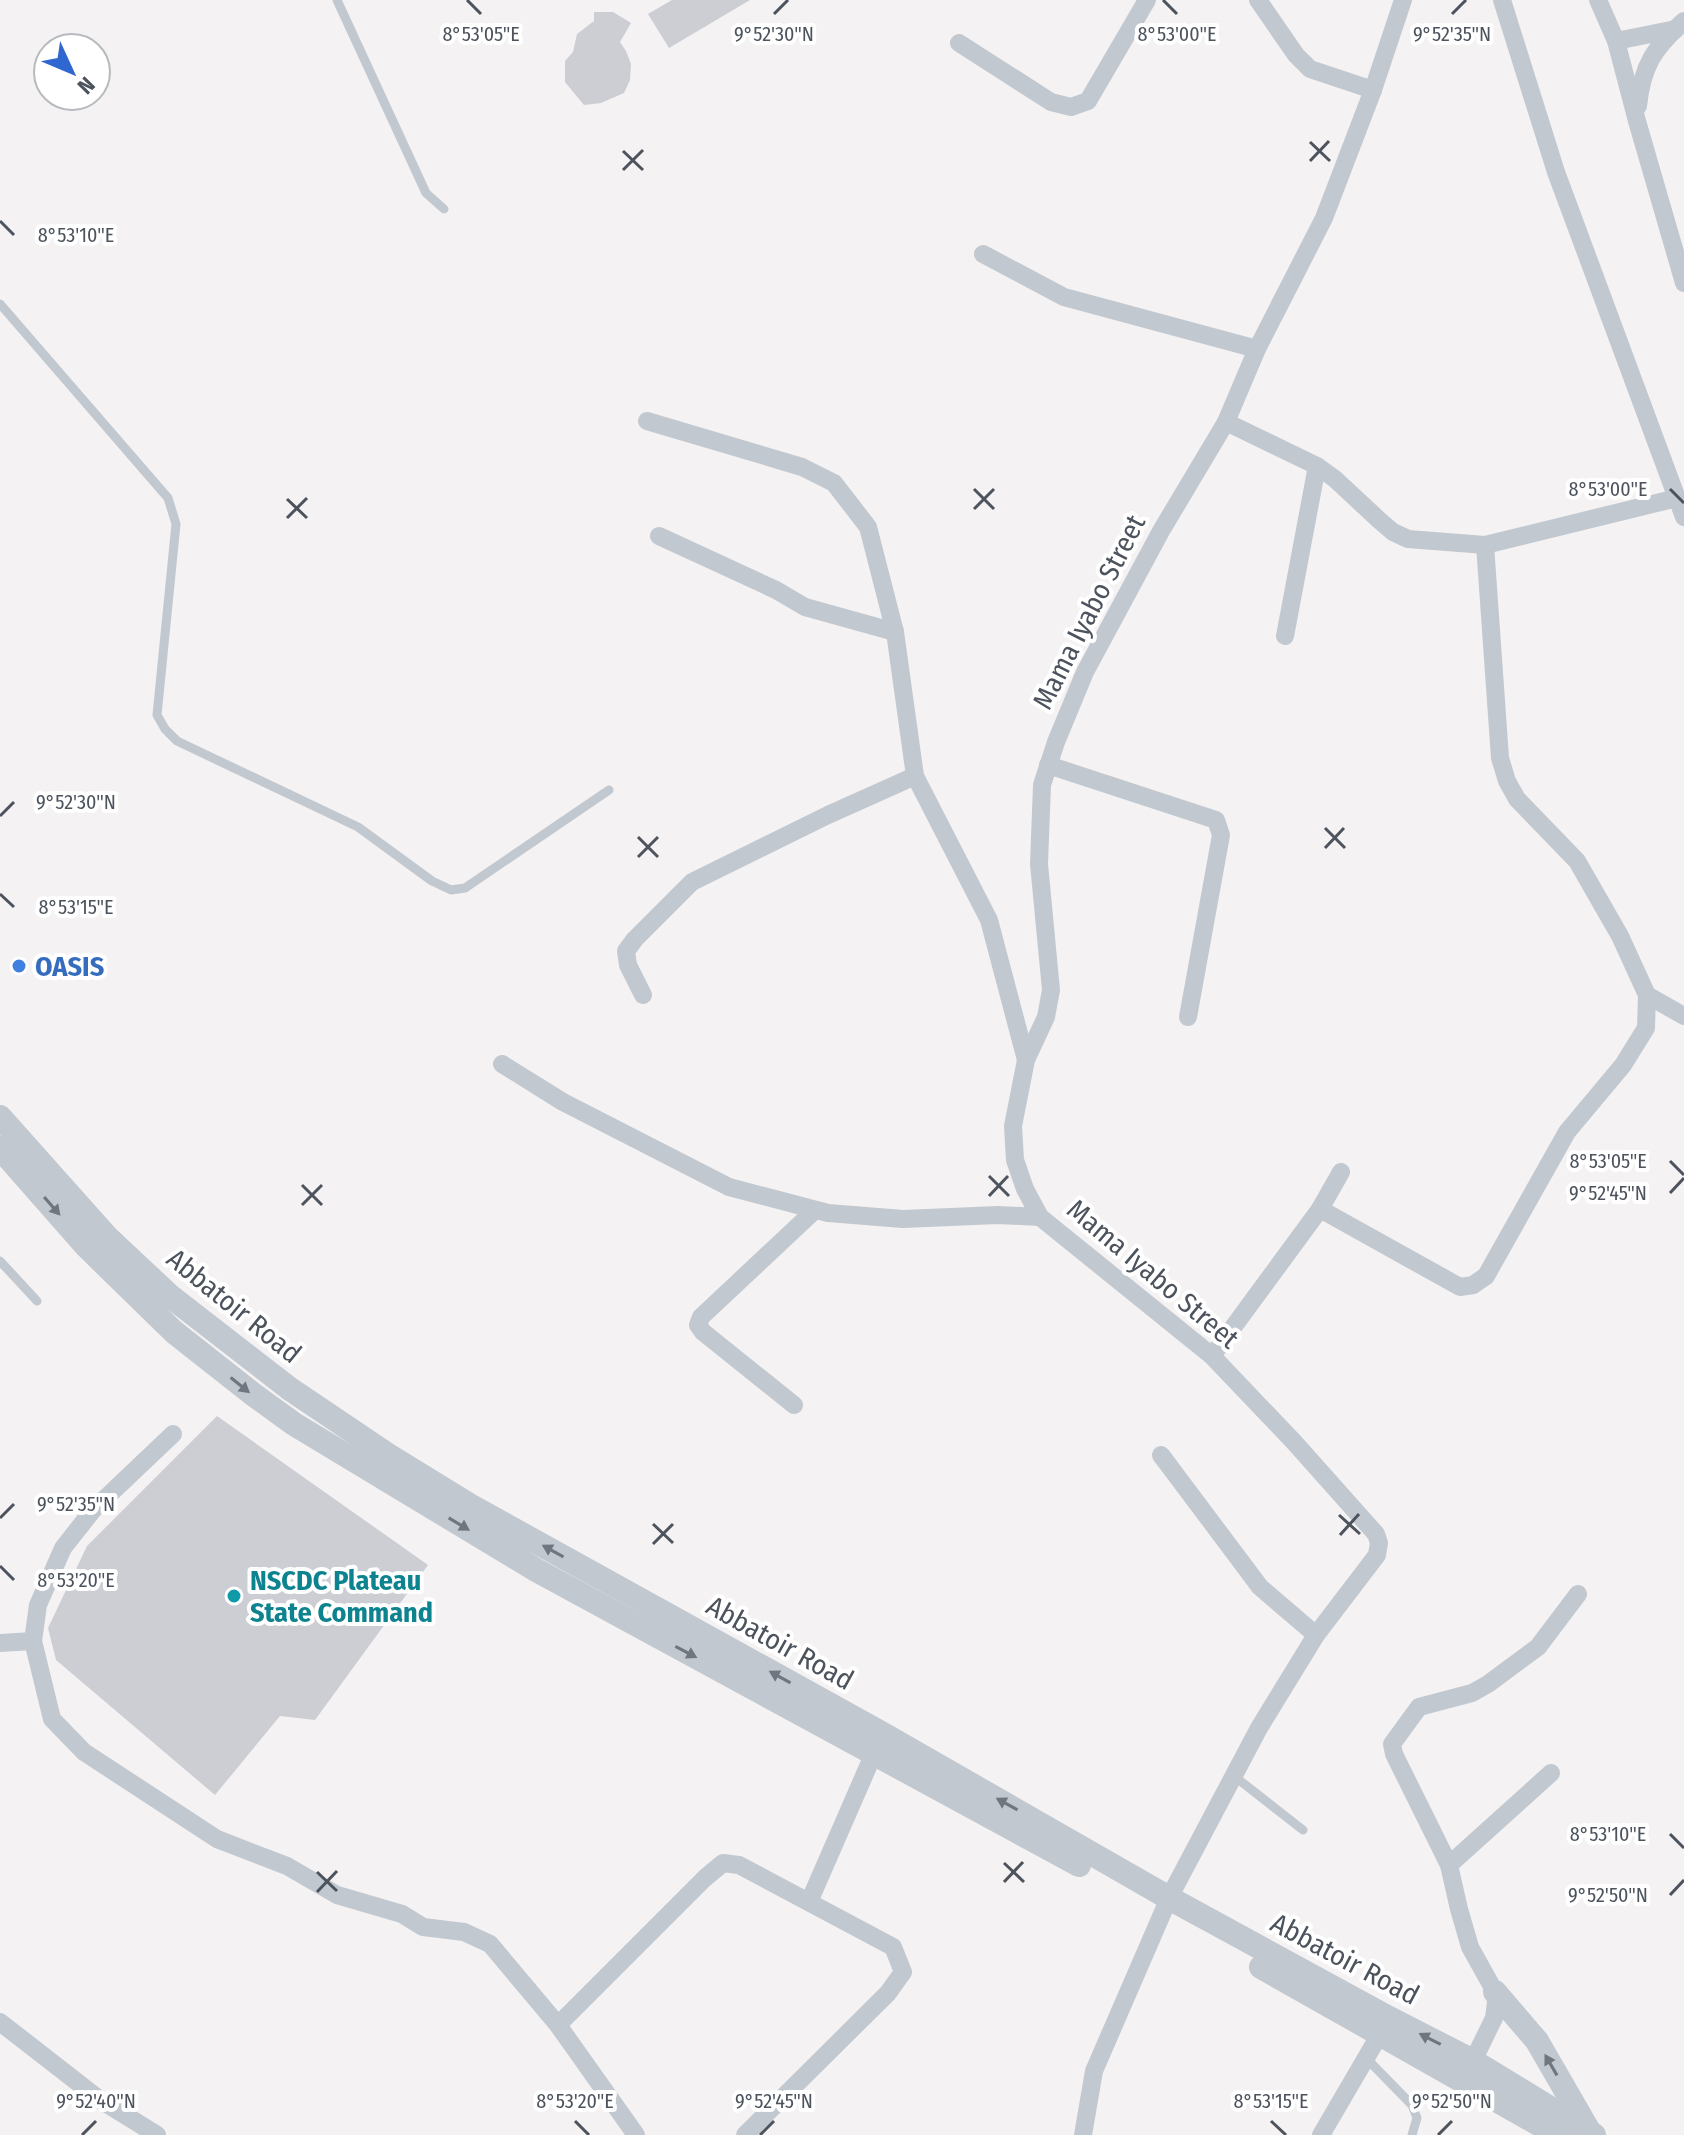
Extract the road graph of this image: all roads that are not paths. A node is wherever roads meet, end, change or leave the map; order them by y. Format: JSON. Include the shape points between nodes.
{"nodes":[{"id":1,"x":337,"y":0,"type":"edge"},
{"id":2,"x":1147,"y":0,"type":"edge"},
{"id":3,"x":1258,"y":0,"type":"edge"},
{"id":4,"x":1403,"y":0,"type":"edge"},
{"id":5,"x":1502,"y":0,"type":"edge"},
{"id":6,"x":1598,"y":0,"type":"edge"},
{"id":7,"x":1680,"y":25,"type":"edge"},
{"id":8,"x":1616,"y":41,"type":"junction"},
{"id":9,"x":959,"y":43,"type":"dead end"},
{"id":10,"x":1373,"y":90,"type":"junction"},
{"id":11,"x":1637,"y":121,"type":"junction"},
{"id":12,"x":444,"y":209,"type":"dead end"},
{"id":13,"x":983,"y":254,"type":"dead end"},
{"id":14,"x":1684,"y":283,"type":"edge"},
{"id":15,"x":0,"y":304,"type":"edge"},
{"id":16,"x":1257,"y":349,"type":"junction"},
{"id":17,"x":647,"y":421,"type":"dead end"},
{"id":18,"x":1226,"y":422,"type":"junction"},
{"id":19,"x":1317,"y":466,"type":"junction"},
{"id":20,"x":1677,"y":498,"type":"junction"},
{"id":21,"x":1684,"y":517,"type":"edge"},
{"id":22,"x":659,"y":536,"type":"dead end"},
{"id":23,"x":1485,"y":545,"type":"junction"},
{"id":24,"x":895,"y":632,"type":"junction"},
{"id":25,"x":1285,"y":636,"type":"dead end"},
{"id":26,"x":1048,"y":765,"type":"junction"},
{"id":27,"x":915,"y":776,"type":"junction"},
{"id":28,"x":609,"y":790,"type":"dead end"},
{"id":29,"x":643,"y":995,"type":"dead end"},
{"id":30,"x":1647,"y":995,"type":"junction"},
{"id":31,"x":1684,"y":1016,"type":"edge"},
{"id":32,"x":1188,"y":1017,"type":"dead end"},
{"id":33,"x":1026,"y":1060,"type":"junction"},
{"id":34,"x":502,"y":1064,"type":"dead end"},
{"id":35,"x":0,"y":1117,"type":"edge"},
{"id":36,"x":0,"y":1148,"type":"edge"},
{"id":37,"x":1341,"y":1172,"type":"dead end"},
{"id":38,"x":1320,"y":1209,"type":"junction"},
{"id":39,"x":814,"y":1211,"type":"junction"},
{"id":40,"x":1040,"y":1217,"type":"junction"},
{"id":41,"x":0,"y":1261,"type":"edge"},
{"id":42,"x":37,"y":1301,"type":"dead end"},
{"id":43,"x":1212,"y":1356,"type":"junction"},
{"id":44,"x":794,"y":1405,"type":"dead end"},
{"id":45,"x":173,"y":1434,"type":"dead end"},
{"id":46,"x":1161,"y":1455,"type":"dead end"},
{"id":47,"x":1578,"y":1594,"type":"dead end"},
{"id":48,"x":1316,"y":1635,"type":"junction"},
{"id":49,"x":33,"y":1641,"type":"junction"},
{"id":50,"x":0,"y":1643,"type":"edge"},
{"id":51,"x":874,"y":1753,"type":"junction"},
{"id":52,"x":1551,"y":1773,"type":"dead end"},
{"id":53,"x":1234,"y":1776,"type":"junction"},
{"id":54,"x":1303,"y":1830,"type":"dead end"},
{"id":55,"x":1449,"y":1865,"type":"junction"},
{"id":56,"x":809,"y":1902,"type":"junction"},
{"id":57,"x":1166,"y":1904,"type":"junction"},
{"id":58,"x":1495,"y":1992,"type":"junction"},
{"id":59,"x":0,"y":2022,"type":"edge"},
{"id":60,"x":558,"y":2025,"type":"junction"},
{"id":61,"x":1380,"y":2034,"type":"junction"},
{"id":62,"x":1366,"y":2058,"type":"junction"},
{"id":63,"x":1473,"y":2061,"type":"junction"},
{"id":64,"x":1592,"y":2134,"type":"edge"},
{"id":65,"x":157,"y":2135,"type":"edge"},
{"id":66,"x":636,"y":2135,"type":"edge"},
{"id":67,"x":745,"y":2135,"type":"edge"},
{"id":68,"x":1083,"y":2135,"type":"edge"},
{"id":69,"x":1321,"y":2135,"type":"edge"},
{"id":70,"x":1412,"y":2135,"type":"edge"},
{"id":71,"x":1558,"y":2135,"type":"edge"}],
"edges":[{"from":1,"to":12,"type":"lane","via":[[426,193]]},
{"from":2,"to":9,"type":"street","via":[[1088,101],[1071,107],[1051,102]]},
{"from":3,"to":10,"type":"street","via":[[1310,69]]},
{"from":4,"to":10,"type":"street","name":"Mama Iyabo Street"},
{"from":5,"to":20,"type":"street","via":[[1556,172]]},
{"from":6,"to":8,"type":"street"},
{"from":7,"to":8,"type":"street"},
{"from":7,"to":11,"type":"street","via":[[1652,56],[1641,83]]},
{"from":8,"to":11,"type":"street"},
{"from":10,"to":16,"type":"street","name":"Mama Iyabo Street","via":[[1324,218]]},
{"from":11,"to":14,"type":"street"},
{"from":13,"to":16,"type":"street","via":[[1064,297]]},
{"from":15,"to":28,"type":"lane","via":[[168,498],[176,524],[157,715],[177,741],[358,827],[451,890],[465,888]]},
{"from":16,"to":18,"type":"street","name":"Mama Iyabo Street"},
{"from":17,"to":24,"type":"street","via":[[802,467],[834,483],[868,527]]},
{"from":18,"to":19,"type":"street"},
{"from":18,"to":26,"type":"street","name":"Mama Iyabo Street","via":[[1085,672]]},
{"from":19,"to":23,"type":"street","via":[[1393,532],[1408,539]]},
{"from":19,"to":25,"type":"street"},
{"from":20,"to":21,"type":"street"},
{"from":20,"to":23,"type":"street"},
{"from":22,"to":24,"type":"street","via":[[805,607]]},
{"from":23,"to":30,"type":"street","via":[[1500,758],[1507,781],[1517,799],[1577,861]]},
{"from":24,"to":27,"type":"street"},
{"from":26,"to":32,"type":"street","via":[[1216,820],[1221,835]]},
{"from":26,"to":33,"type":"street","name":"Mama Iyabo Street","via":[[1042,785],[1039,864],[1051,990],[1046,1017]]},
{"from":27,"to":29,"type":"street","via":[[692,882],[626,951]]},
{"from":27,"to":33,"type":"street","via":[[989,920]]},
{"from":30,"to":31,"type":"street"},
{"from":30,"to":38,"type":"street","via":[[1646,1028],[1623,1065],[1567,1132],[1486,1276],[1473,1285],[1460,1287]]},
{"from":33,"to":40,"type":"street","name":"Mama Iyabo Street","via":[[1013,1126],[1015,1160]]},
{"from":34,"to":39,"type":"street","via":[[563,1102],[729,1187]]},
{"from":57,"to":35,"type":"street","name":"Abbatoir Road","one_way":true,"via":[[896,1742],[471,1506],[290,1389],[170,1296],[107,1237]]},
{"from":36,"to":51,"type":"street","name":"Abbatoir Road","one_way":true,"via":[[87,1247],[174,1332],[284,1417],[536,1570]]},
{"from":37,"to":38,"type":"street"},
{"from":38,"to":43,"type":"street"},
{"from":39,"to":40,"type":"street","via":[[903,1219]]},
{"from":39,"to":44,"type":"street","via":[[698,1325]]},
{"from":40,"to":43,"type":"street","name":"Mama Iyabo Street"},
{"from":41,"to":42,"type":"lane"},
{"from":43,"to":48,"type":"street","name":"Mama Iyabo Street","via":[[1376,1534],[1377,1555]]},
{"from":45,"to":49,"type":"street","via":[[93,1510],[63,1548],[38,1605]]},
{"from":46,"to":48,"type":"street","via":[[1260,1587]]},
{"from":47,"to":55,"type":"street","via":[[1538,1647],[1480,1689],[1419,1707],[1392,1744]]},
{"from":48,"to":53,"type":"street","name":"Mama Iyabo Street"},
{"from":49,"to":50,"type":"street"},
{"from":49,"to":60,"type":"street","via":[[52,1719],[84,1752],[217,1839],[287,1866],[337,1895],[402,1914],[423,1927],[464,1932],[490,1944]]},
{"from":51,"to":56,"type":"street"},
{"from":51,"to":57,"type":"street","name":"Abbatoir Road"},
{"from":52,"to":55,"type":"street"},
{"from":53,"to":54,"type":"lane"},
{"from":53,"to":57,"type":"street","name":"Mama Iyabo Street"},
{"from":55,"to":58,"type":"street","via":[[1470,1947]]},
{"from":56,"to":60,"type":"street","via":[[739,1865],[723,1863]]},
{"from":56,"to":67,"type":"street","via":[[893,1947],[903,1972]]},
{"from":57,"to":61,"type":"street","name":"Abbatoir Road"},
{"from":63,"to":57,"type":"street","name":"Abbatoir Road","one_way":true},
{"from":57,"to":68,"type":"street","name":"Mama Iyabo Street","via":[[1094,2071]]},
{"from":58,"to":63,"type":"street","via":[[1494,2018]]},
{"from":64,"to":58,"type":"street","one_way":true,"via":[[1537,2041]]},
{"from":59,"to":65,"type":"street","via":[[99,2099]]},
{"from":60,"to":66,"type":"street"},
{"from":61,"to":62,"type":"street"},
{"from":61,"to":71,"type":"street","name":"Abbatoir Road"},
{"from":62,"to":69,"type":"street"},
{"from":62,"to":70,"type":"lane","via":[[1412,2105],[1417,2118]]},
{"from":63,"to":64,"type":"street","name":"Abbatoir Road"}]}
